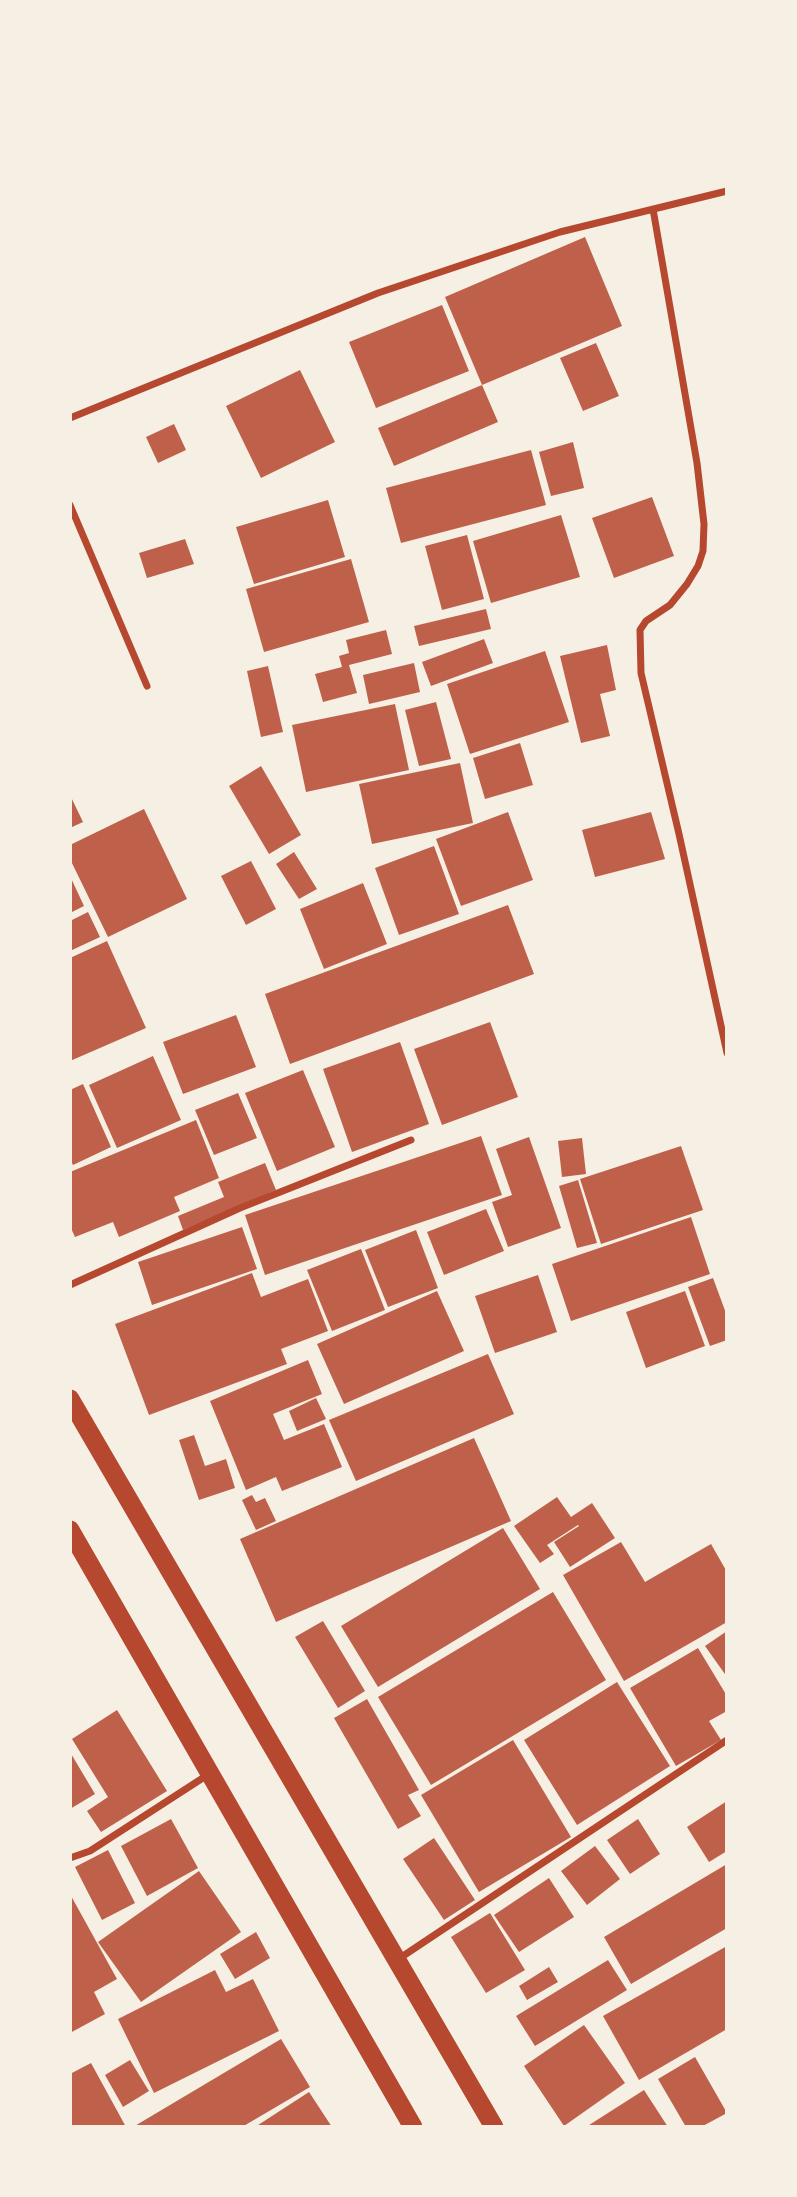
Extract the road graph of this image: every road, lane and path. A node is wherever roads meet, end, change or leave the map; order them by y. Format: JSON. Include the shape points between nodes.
{"nodes":[{"id":1,"x":727,"y":191,"type":"edge"},
{"id":2,"x":653,"y":209,"type":"junction"},
{"id":3,"x":70,"y":418,"type":"edge"},
{"id":4,"x":70,"y":505,"type":"edge"},
{"id":5,"x":147,"y":685,"type":"dead end"},
{"id":6,"x":727,"y":1053,"type":"edge"},
{"id":7,"x":411,"y":1140,"type":"dead end"},
{"id":8,"x":70,"y":1285,"type":"edge"},
{"id":9,"x":70,"y":1399,"type":"edge"},
{"id":10,"x":70,"y":1530,"type":"edge"},
{"id":11,"x":727,"y":1740,"type":"edge"},
{"id":12,"x":210,"y":1774,"type":"junction"},
{"id":13,"x":70,"y":1858,"type":"edge"},
{"id":14,"x":396,"y":1960,"type":"junction"},
{"id":15,"x":413,"y":2127,"type":"edge"},
{"id":16,"x":494,"y":2127,"type":"edge"}],
"edges":[{"from":1,"to":2,"type":"street"},
{"from":2,"to":3,"type":"street","via":[[560,232],[377,293]]},
{"from":2,"to":6,"type":"street","via":[[704,524],[698,566],[675,599],[640,630],[641,673]]},
{"from":4,"to":5,"type":"street"},
{"from":7,"to":8,"type":"street","via":[[240,1208]]},
{"from":9,"to":14,"type":"highway"},
{"from":10,"to":12,"type":"highway"},
{"from":11,"to":14,"type":"street"},
{"from":12,"to":13,"type":"street","via":[[90,1851]]},
{"from":12,"to":15,"type":"highway"},
{"from":14,"to":16,"type":"highway"}]}
